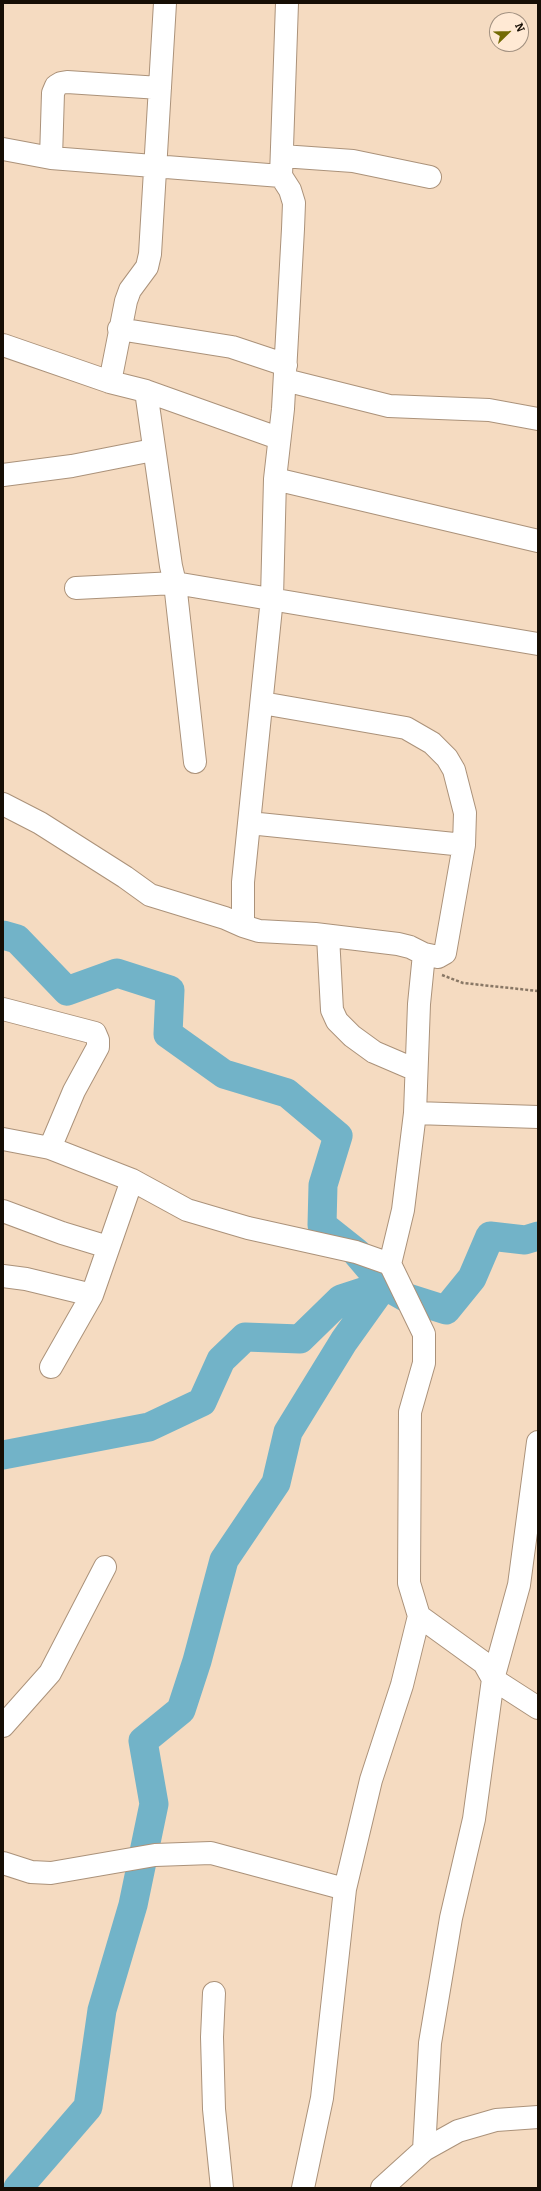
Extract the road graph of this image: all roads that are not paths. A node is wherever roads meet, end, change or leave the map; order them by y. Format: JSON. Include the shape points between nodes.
{"nodes":[{"id":1,"x":165,"y":3,"type":"edge"},
{"id":2,"x":287,"y":3,"type":"edge"},
{"id":3,"x":160,"y":88,"type":"junction"},
{"id":4,"x":3,"y":149,"type":"edge"},
{"id":5,"x":51,"y":158,"type":"junction"},
{"id":6,"x":155,"y":165,"type":"junction"},
{"id":7,"x":281,"y":166,"type":"junction"},
{"id":8,"x":430,"y":176,"type":"dead end"},
{"id":9,"x":119,"y":329,"type":"junction"},
{"id":10,"x":3,"y":345,"type":"edge"},
{"id":11,"x":285,"y":373,"type":"junction"},
{"id":12,"x":110,"y":382,"type":"junction"},
{"id":13,"x":146,"y":391,"type":"junction"},
{"id":14,"x":538,"y":419,"type":"edge"},
{"id":15,"x":278,"y":438,"type":"junction"},
{"id":16,"x":154,"y":450,"type":"junction"},
{"id":17,"x":3,"y":475,"type":"edge"},
{"id":18,"x":275,"y":479,"type":"junction"},
{"id":19,"x":538,"y":541,"type":"edge"},
{"id":20,"x":175,"y":583,"type":"junction"},
{"id":21,"x":76,"y":588,"type":"dead end"},
{"id":22,"x":272,"y":598,"type":"junction"},
{"id":23,"x":538,"y":644,"type":"edge"},
{"id":24,"x":262,"y":704,"type":"junction"},
{"id":25,"x":195,"y":762,"type":"dead end"},
{"id":26,"x":3,"y":804,"type":"edge"},
{"id":27,"x":249,"y":823,"type":"junction"},
{"id":28,"x":464,"y":845,"type":"junction"},
{"id":29,"x":243,"y":926,"type":"junction"},
{"id":30,"x":328,"y":936,"type":"junction"},
{"id":31,"x":424,"y":960,"type":"junction"},
{"id":32,"x":3,"y":1009,"type":"edge"},
{"id":33,"x":416,"y":1070,"type":"junction"},
{"id":34,"x":415,"y":1113,"type":"junction"},
{"id":35,"x":538,"y":1117,"type":"edge"},
{"id":36,"x":3,"y":1139,"type":"edge"},
{"id":37,"x":50,"y":1148,"type":"junction"},
{"id":38,"x":132,"y":1180,"type":"junction"},
{"id":39,"x":3,"y":1211,"type":"edge"},
{"id":40,"x":108,"y":1246,"type":"junction"},
{"id":41,"x":390,"y":1264,"type":"junction"},
{"id":42,"x":3,"y":1276,"type":"edge"},
{"id":43,"x":92,"y":1295,"type":"junction"},
{"id":44,"x":51,"y":1367,"type":"dead end"},
{"id":45,"x":538,"y":1442,"type":"edge"},
{"id":46,"x":106,"y":1567,"type":"dead end"},
{"id":47,"x":419,"y":1616,"type":"junction"},
{"id":48,"x":493,"y":1679,"type":"junction"},
{"id":49,"x":538,"y":1708,"type":"edge"},
{"id":50,"x":3,"y":1726,"type":"edge"},
{"id":51,"x":3,"y":1863,"type":"edge"},
{"id":52,"x":345,"y":1889,"type":"junction"},
{"id":53,"x":214,"y":1993,"type":"dead end"},
{"id":54,"x":538,"y":2117,"type":"edge"},
{"id":55,"x":424,"y":2150,"type":"junction"},
{"id":56,"x":222,"y":2188,"type":"edge"},
{"id":57,"x":303,"y":2188,"type":"edge"},
{"id":58,"x":382,"y":2188,"type":"edge"}],
"edges":[{"from":1,"to":3,"type":"street"},
{"from":2,"to":7,"type":"street"},
{"from":3,"to":5,"type":"street","via":[[67,82],[56,86],[53,93]]},
{"from":3,"to":6,"type":"street"},
{"from":4,"to":5,"type":"street"},
{"from":5,"to":6,"type":"street"},
{"from":6,"to":7,"type":"street"},
{"from":6,"to":9,"type":"street","via":[[150,254],[147,267],[130,290]]},
{"from":7,"to":8,"type":"street","via":[[353,160]]},
{"from":7,"to":11,"type":"street","via":[[294,203]]},
{"from":9,"to":11,"type":"street","via":[[232,346]]},
{"from":9,"to":12,"type":"street"},
{"from":10,"to":12,"type":"street"},
{"from":11,"to":14,"type":"street","via":[[389,406],[489,410]]},
{"from":11,"to":15,"type":"street"},
{"from":12,"to":13,"type":"street"},
{"from":13,"to":15,"type":"street"},
{"from":13,"to":16,"type":"street"},
{"from":15,"to":18,"type":"street"},
{"from":16,"to":17,"type":"street","via":[[72,466]]},
{"from":16,"to":20,"type":"street"},
{"from":18,"to":19,"type":"street"},
{"from":18,"to":22,"type":"street"},
{"from":20,"to":21,"type":"street"},
{"from":20,"to":22,"type":"street"},
{"from":20,"to":25,"type":"street"},
{"from":22,"to":23,"type":"street"},
{"from":22,"to":24,"type":"street"},
{"from":24,"to":27,"type":"street"},
{"from":24,"to":28,"type":"street","via":[[406,728],[432,743],[447,758],[460,787],[465,813]]},
{"from":26,"to":29,"type":"street","via":[[40,823],[150,895]]},
{"from":27,"to":28,"type":"street"},
{"from":27,"to":29,"type":"street","via":[[242,906]]},
{"from":28,"to":31,"type":"street","via":[[445,953]]},
{"from":29,"to":30,"type":"street","via":[[259,931]]},
{"from":30,"to":31,"type":"street","via":[[398,944],[410,947]]},
{"from":30,"to":33,"type":"street","via":[[332,1010],[337,1021],[374,1052]]},
{"from":31,"to":33,"type":"street"},
{"from":32,"to":37,"type":"street","via":[[95,1033],[98,1040],[98,1047],[74,1091]]},
{"from":33,"to":34,"type":"street"},
{"from":34,"to":35,"type":"street"},
{"from":34,"to":41,"type":"street","via":[[403,1210]]},
{"from":36,"to":37,"type":"street"},
{"from":37,"to":38,"type":"street"},
{"from":38,"to":40,"type":"street"},
{"from":38,"to":41,"type":"street","via":[[187,1210],[248,1228],[356,1252]]},
{"from":39,"to":40,"type":"street","via":[[62,1233]]},
{"from":40,"to":43,"type":"street"},
{"from":41,"to":47,"type":"street","via":[[424,1334],[424,1363],[410,1412],[409,1584]]},
{"from":42,"to":43,"type":"street","via":[[26,1278]]},
{"from":43,"to":44,"type":"street"},
{"from":45,"to":48,"type":"street","via":[[519,1585]]},
{"from":46,"to":50,"type":"street","via":[[50,1673]]},
{"from":47,"to":48,"type":"street","via":[[484,1663]]},
{"from":47,"to":52,"type":"street","via":[[402,1685],[371,1780]]},
{"from":48,"to":49,"type":"street"},
{"from":48,"to":55,"type":"street","via":[[474,1819],[451,1918],[430,2043]]},
{"from":51,"to":52,"type":"street","via":[[31,1872],[51,1873],[155,1856],[211,1853]]},
{"from":52,"to":57,"type":"street","via":[[322,2098]]},
{"from":53,"to":56,"type":"street","via":[[214,2109]]},
{"from":54,"to":55,"type":"street","via":[[496,2120],[458,2130]]},
{"from":55,"to":58,"type":"street"}]}
